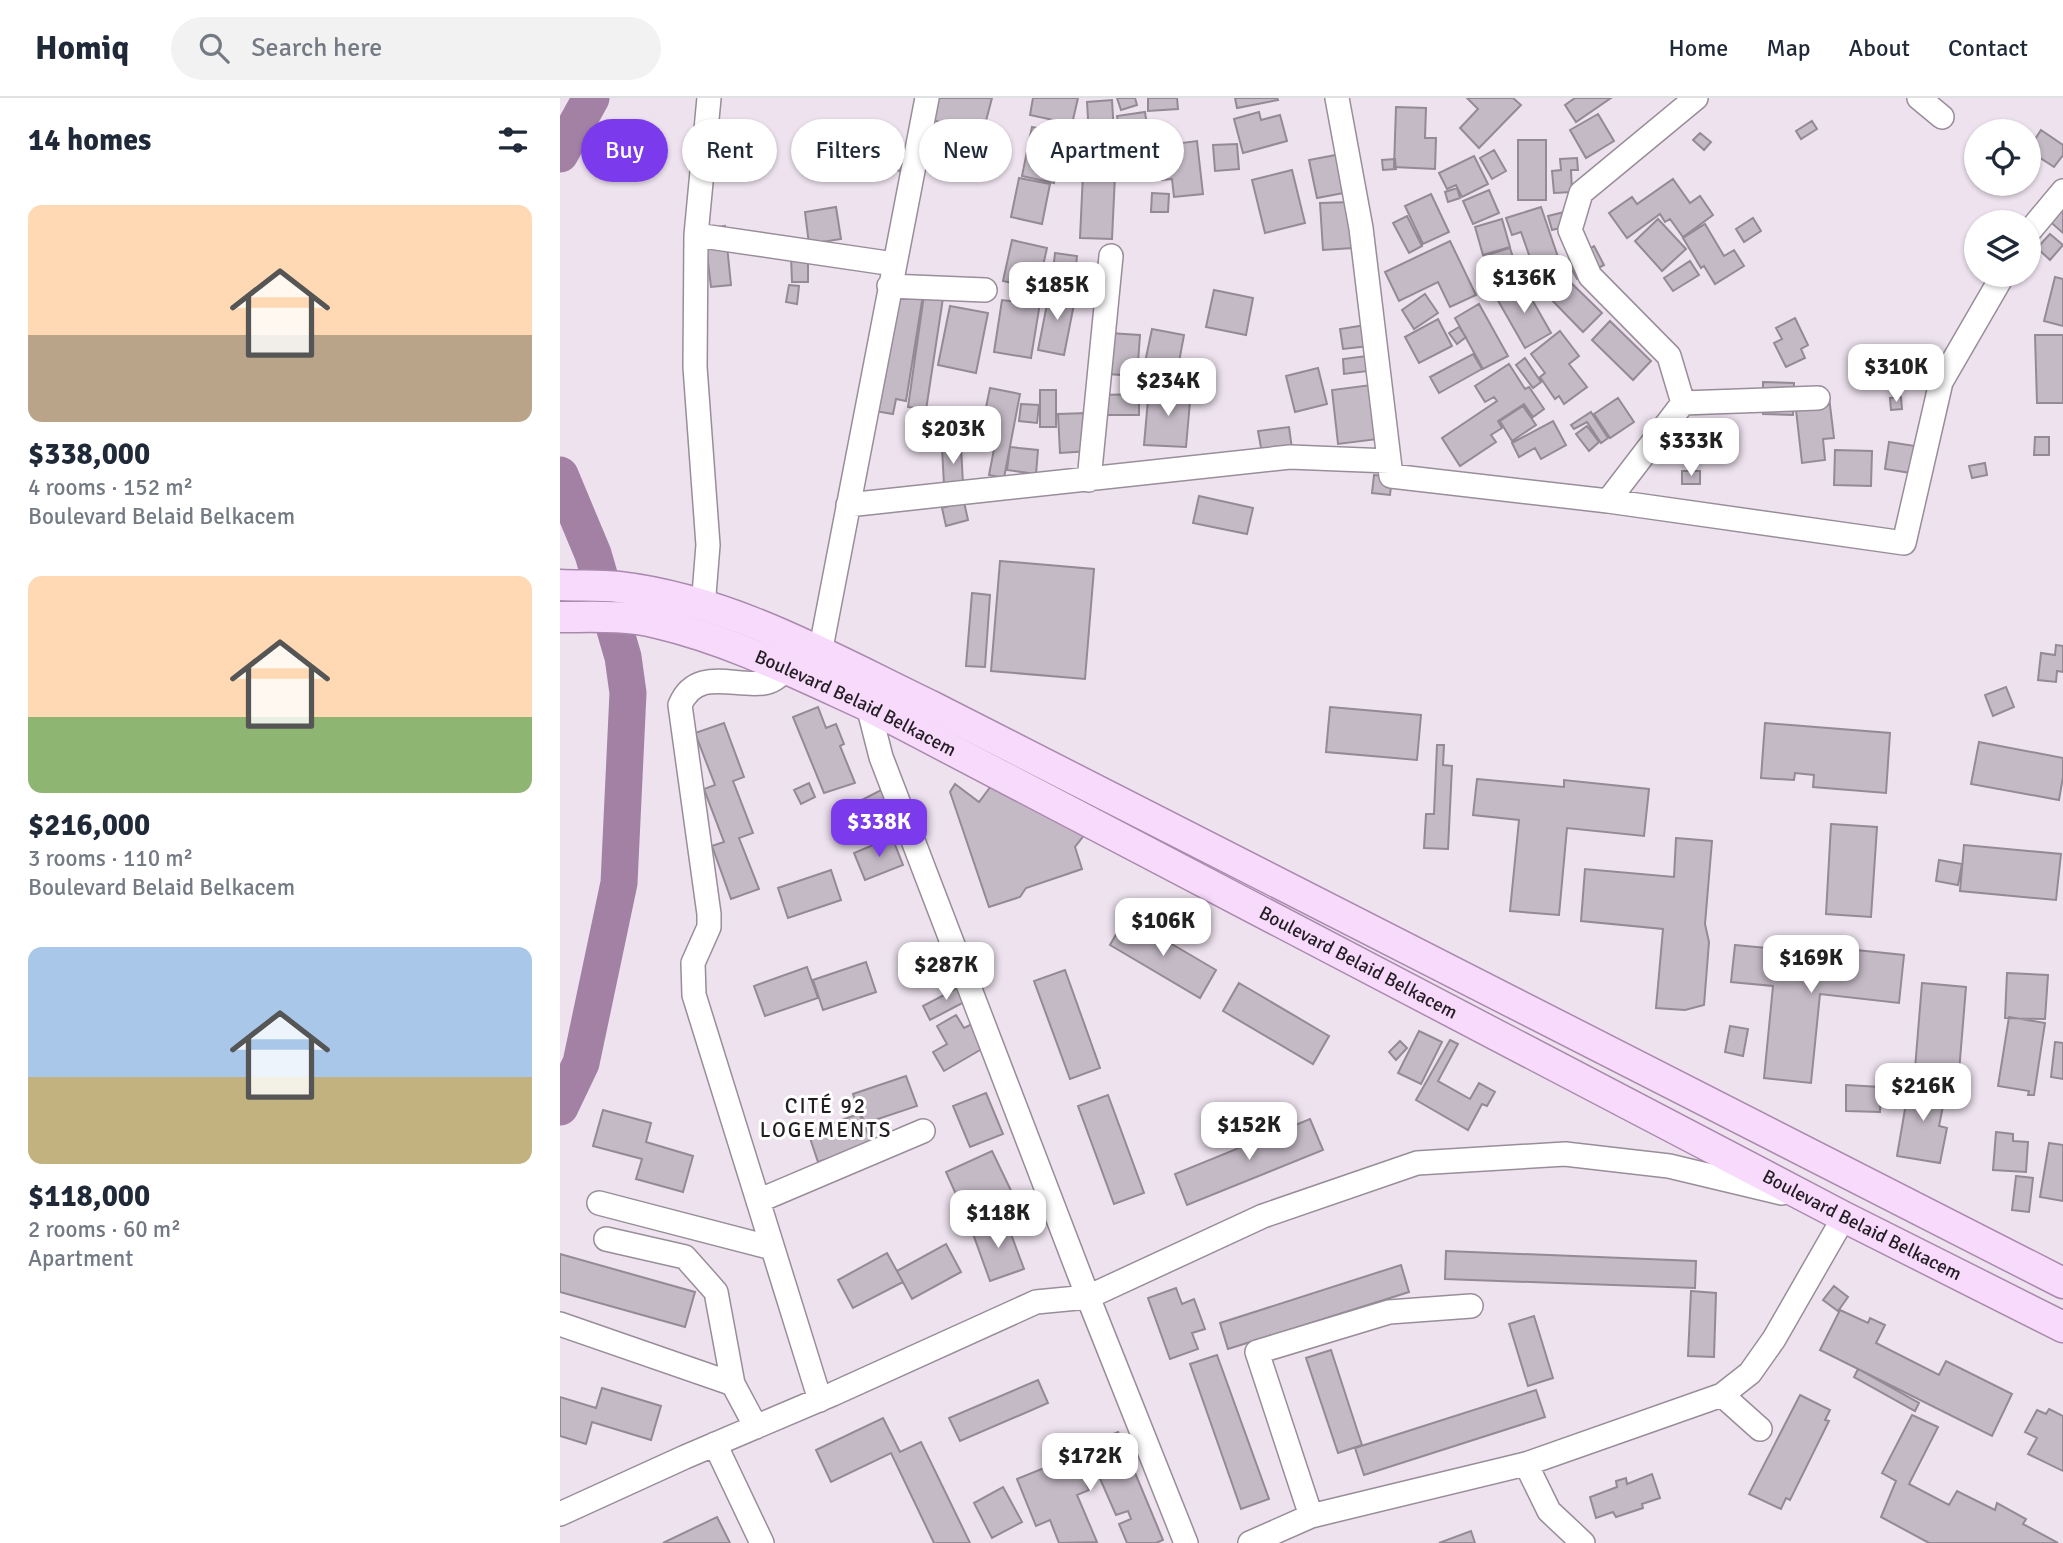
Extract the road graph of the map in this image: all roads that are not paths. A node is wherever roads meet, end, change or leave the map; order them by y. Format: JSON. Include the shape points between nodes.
{"nodes":[{"id":1,"x":709,"y":98,"type":"edge"},
{"id":2,"x":927,"y":98,"type":"edge"},
{"id":3,"x":1337,"y":98,"type":"edge"},
{"id":4,"x":1696,"y":98,"type":"edge"},
{"id":5,"x":1919,"y":98,"type":"edge"},
{"id":6,"x":1942,"y":117,"type":"dead end"},
{"id":7,"x":2063,"y":191,"type":"edge"},
{"id":8,"x":2041,"y":217,"type":"edge"},
{"id":9,"x":696,"y":235,"type":"junction"},
{"id":10,"x":1111,"y":256,"type":"dead end"},
{"id":11,"x":892,"y":275,"type":"junction"},
{"id":12,"x":1996,"y":287,"type":"edge"},
{"id":13,"x":985,"y":290,"type":"dead end"},
{"id":14,"x":1818,"y":398,"type":"dead end"},
{"id":15,"x":1683,"y":403,"type":"junction"},
{"id":16,"x":1389,"y":461,"type":"junction"},
{"id":17,"x":1089,"y":480,"type":"junction"},
{"id":18,"x":1608,"y":501,"type":"junction"},
{"id":19,"x":848,"y":505,"type":"junction"},
{"id":20,"x":560,"y":585,"type":"edge"},
{"id":21,"x":703,"y":607,"type":"junction"},
{"id":22,"x":560,"y":617,"type":"edge"},
{"id":23,"x":820,"y":653,"type":"junction"},
{"id":24,"x":787,"y":670,"type":"junction"},
{"id":25,"x":868,"y":676,"type":"junction"},
{"id":26,"x":869,"y":706,"type":"junction"},
{"id":27,"x":923,"y":1131,"type":"dead end"},
{"id":28,"x":1813,"y":1200,"type":"junction"},
{"id":29,"x":758,"y":1201,"type":"junction"},
{"id":30,"x":599,"y":1203,"type":"dead end"},
{"id":31,"x":1844,"y":1217,"type":"junction"},
{"id":32,"x":606,"y":1239,"type":"dead end"},
{"id":33,"x":772,"y":1248,"type":"junction"},
{"id":34,"x":2063,"y":1283,"type":"edge"},
{"id":35,"x":1088,"y":1297,"type":"junction"},
{"id":36,"x":1471,"y":1306,"type":"dead end"},
{"id":37,"x":560,"y":1324,"type":"edge"},
{"id":38,"x":2063,"y":1327,"type":"edge"},
{"id":39,"x":733,"y":1384,"type":"junction"},
{"id":40,"x":1722,"y":1395,"type":"junction"},
{"id":41,"x":820,"y":1400,"type":"junction"},
{"id":42,"x":756,"y":1427,"type":"junction"},
{"id":43,"x":1760,"y":1429,"type":"dead end"},
{"id":44,"x":715,"y":1444,"type":"junction"},
{"id":45,"x":1527,"y":1464,"type":"junction"},
{"id":46,"x":560,"y":1514,"type":"edge"},
{"id":47,"x":1311,"y":1516,"type":"junction"},
{"id":48,"x":762,"y":1543,"type":"edge"},
{"id":49,"x":1186,"y":1543,"type":"edge"},
{"id":50,"x":1250,"y":1543,"type":"edge"},
{"id":51,"x":1583,"y":1543,"type":"edge"}],
"edges":[{"from":1,"to":9,"type":"street"},
{"from":2,"to":11,"type":"street"},
{"from":3,"to":16,"type":"street","via":[[1360,228]]},
{"from":4,"to":15,"type":"street","via":[[1581,193],[1570,230],[1590,276],[1669,356]]},
{"from":5,"to":6,"type":"street"},
{"from":7,"to":8,"type":"street"},
{"from":9,"to":11,"type":"street"},
{"from":9,"to":21,"type":"street","via":[[695,367],[708,545]]},
{"from":10,"to":17,"type":"street"},
{"from":11,"to":13,"type":"street"},
{"from":11,"to":19,"type":"street"},
{"from":12,"to":18,"type":"street","via":[[1941,382],[1904,543]]},
{"from":14,"to":15,"type":"street"},
{"from":15,"to":18,"type":"street"},
{"from":16,"to":17,"type":"street","via":[[1290,457]]},
{"from":16,"to":18,"type":"street","via":[[1391,477]]},
{"from":17,"to":19,"type":"street"},
{"from":19,"to":23,"type":"street"},
{"from":20,"to":21,"type":"main road","name":"Boulevard Belaid Belkacem","via":[[606,586]]},
{"from":21,"to":23,"type":"main road","name":"Boulevard Belaid Belkacem","via":[[746,619]]},
{"from":22,"to":24,"type":"main road","name":"Boulevard Belaid Belkacem","via":[[656,622]]},
{"from":23,"to":25,"type":"main road","name":"Boulevard Belaid Belkacem"},
{"from":24,"to":26,"type":"main road","name":"Boulevard Belaid Belkacem"},
{"from":24,"to":29,"type":"street","via":[[764,683],[712,680],[684,695],[680,705],[709,914],[709,927],[694,963],[694,995]]},
{"from":25,"to":26,"type":"street"},
{"from":25,"to":34,"type":"main road","name":"Boulevard Belaid Belkacem"},
{"from":26,"to":28,"type":"main road","name":"Boulevard Belaid Belkacem"},
{"from":26,"to":35,"type":"street","via":[[881,757]]},
{"from":27,"to":29,"type":"street"},
{"from":28,"to":31,"type":"main road","name":"Boulevard Belaid Belkacem"},
{"from":28,"to":35,"type":"street","via":[[1670,1166],[1565,1154],[1417,1163],[1263,1216]]},
{"from":29,"to":33,"type":"street"},
{"from":30,"to":33,"type":"street"},
{"from":31,"to":38,"type":"main road","name":"Boulevard Belaid Belkacem"},
{"from":31,"to":40,"type":"street","via":[[1774,1339],[1750,1373]]},
{"from":32,"to":39,"type":"street","via":[[685,1257],[716,1292]]},
{"from":33,"to":41,"type":"street"},
{"from":35,"to":41,"type":"street","via":[[1036,1302]]},
{"from":35,"to":49,"type":"street"},
{"from":36,"to":47,"type":"street","via":[[1389,1312],[1257,1352]]},
{"from":37,"to":39,"type":"street"},
{"from":39,"to":42,"type":"street"},
{"from":40,"to":43,"type":"street"},
{"from":40,"to":45,"type":"street"},
{"from":41,"to":42,"type":"street"},
{"from":42,"to":44,"type":"street"},
{"from":44,"to":46,"type":"street"},
{"from":44,"to":48,"type":"street"},
{"from":45,"to":47,"type":"street"},
{"from":45,"to":51,"type":"street","via":[[1549,1511]]},
{"from":47,"to":50,"type":"street"}]}
